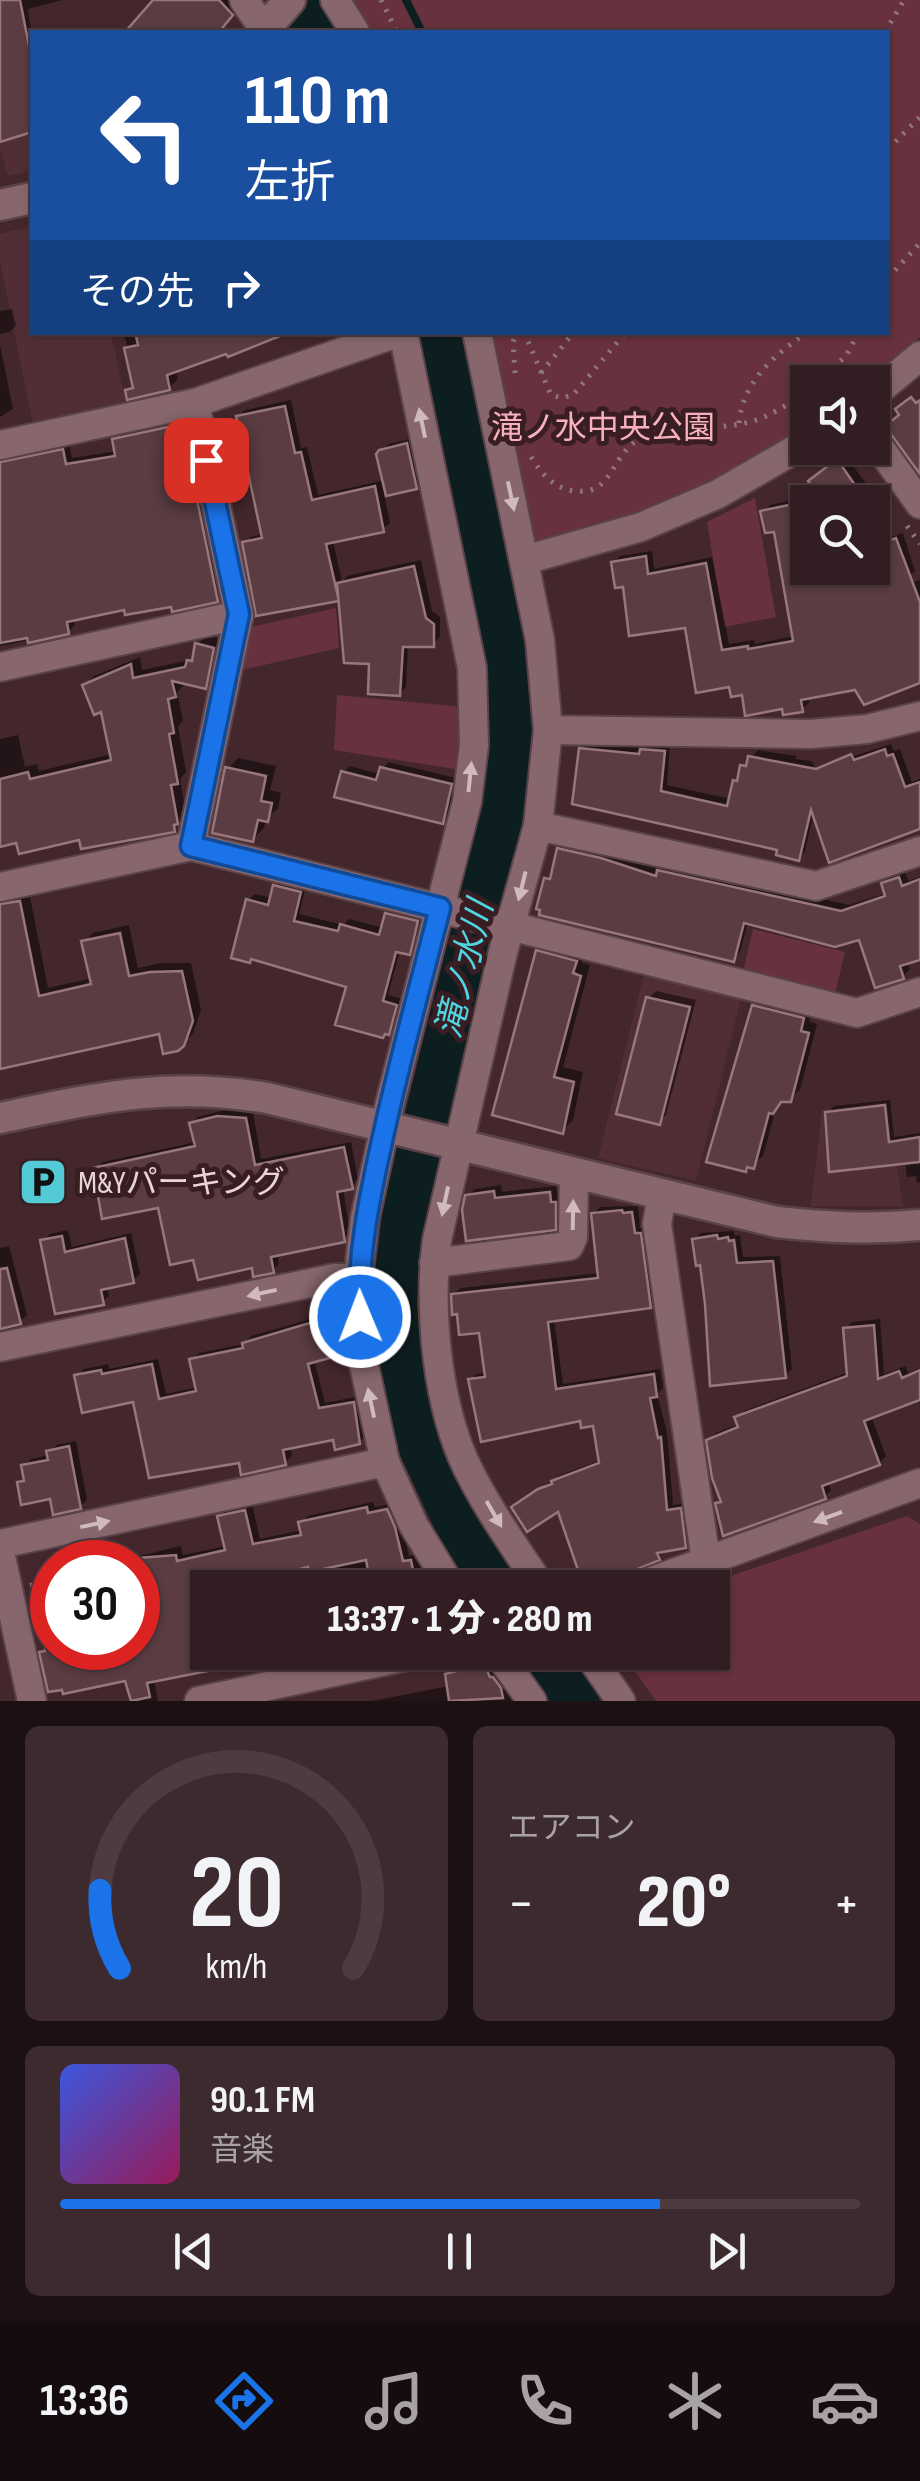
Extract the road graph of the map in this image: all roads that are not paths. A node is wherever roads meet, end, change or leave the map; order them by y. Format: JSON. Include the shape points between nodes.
{"nodes":[{"id":1,"x":244,"y":0,"type":"edge"},
{"id":2,"x":335,"y":0,"type":"edge"},
{"id":3,"x":273,"y":21,"type":"edge"},
{"id":4,"x":354,"y":30,"type":"edge"},
{"id":5,"x":30,"y":198,"type":"edge"},
{"id":6,"x":0,"y":206,"type":"edge"},
{"id":7,"x":393,"y":335,"type":"edge"},
{"id":8,"x":403,"y":335,"type":"edge"},
{"id":9,"x":477,"y":335,"type":"edge"},
{"id":10,"x":920,"y":356,"type":"edge"},
{"id":11,"x":890,"y":381,"type":"edge"},
{"id":12,"x":195,"y":404,"type":"junction"},
{"id":13,"x":0,"y":445,"type":"edge"},
{"id":14,"x":790,"y":452,"type":"edge"},
{"id":15,"x":890,"y":462,"type":"edge"},
{"id":16,"x":920,"y":504,"type":"edge"},
{"id":17,"x":525,"y":560,"type":"junction"},
{"id":18,"x":239,"y":614,"type":"junction"},
{"id":19,"x":0,"y":667,"type":"edge"},
{"id":20,"x":920,"y":716,"type":"edge"},
{"id":21,"x":548,"y":730,"type":"junction"},
{"id":22,"x":538,"y":826,"type":"junction"},
{"id":23,"x":191,"y":846,"type":"junction"},
{"id":24,"x":920,"y":851,"type":"edge"},
{"id":25,"x":0,"y":887,"type":"edge"},
{"id":26,"x":476,"y":917,"type":"junction"},
{"id":27,"x":920,"y":992,"type":"edge"},
{"id":28,"x":0,"y":1118,"type":"edge"},
{"id":29,"x":422,"y":1136,"type":"junction"},
{"id":30,"x":574,"y":1174,"type":"junction"},
{"id":31,"x":662,"y":1195,"type":"junction"},
{"id":32,"x":920,"y":1224,"type":"edge"},
{"id":33,"x":434,"y":1263,"type":"junction"},
{"id":34,"x":358,"y":1278,"type":"junction"},
{"id":35,"x":0,"y":1347,"type":"edge"},
{"id":36,"x":385,"y":1462,"type":"junction"},
{"id":37,"x":920,"y":1483,"type":"edge"},
{"id":38,"x":0,"y":1544,"type":"edge"},
{"id":39,"x":0,"y":1552,"type":"edge"},
{"id":40,"x":706,"y":1562,"type":"junction"},
{"id":41,"x":441,"y":1570,"type":"edge"},
{"id":42,"x":530,"y":1570,"type":"edge"},
{"id":43,"x":684,"y":1570,"type":"edge"},
{"id":44,"x":344,"y":1670,"type":"edge"},
{"id":45,"x":510,"y":1670,"type":"edge"},
{"id":46,"x":599,"y":1670,"type":"edge"},
{"id":47,"x":32,"y":1701,"type":"edge"},
{"id":48,"x":200,"y":1701,"type":"edge"},
{"id":49,"x":532,"y":1701,"type":"edge"},
{"id":50,"x":620,"y":1701,"type":"edge"}],
"edges":[{"from":1,"to":3,"type":"street"},
{"from":2,"to":4,"type":"street"},
{"from":5,"to":6,"type":"street"},
{"from":7,"to":12,"type":"street"},
{"from":26,"to":8,"type":"street","one_way":true,"via":[[467,802],[472,668]]},
{"from":9,"to":17,"type":"street","one_way":true},
{"from":10,"to":11,"type":"street"},
{"from":12,"to":13,"type":"street"},
{"from":12,"to":18,"type":"street"},
{"from":14,"to":17,"type":"street","via":[[641,527]]},
{"from":15,"to":16,"type":"street"},
{"from":17,"to":21,"type":"street"},
{"from":18,"to":19,"type":"street"},
{"from":18,"to":23,"type":"street"},
{"from":20,"to":21,"type":"street","via":[[811,734]]},
{"from":21,"to":22,"type":"street"},
{"from":22,"to":24,"type":"street","via":[[816,886]]},
{"from":22,"to":26,"type":"street","one_way":true},
{"from":23,"to":25,"type":"street"},
{"from":23,"to":26,"type":"street"},
{"from":26,"to":27,"type":"street","via":[[858,1013]]},
{"from":26,"to":29,"type":"street"},
{"from":26,"to":29,"type":"street"},
{"from":28,"to":29,"type":"street","via":[[126,1092],[222,1090]]},
{"from":29,"to":30,"type":"street"},
{"from":29,"to":33,"type":"street","one_way":true},
{"from":29,"to":34,"type":"street","via":[[365,1218]]},
{"from":30,"to":31,"type":"street"},
{"from":33,"to":30,"type":"street","one_way":true,"via":[[569,1246]]},
{"from":31,"to":32,"type":"street","via":[[777,1222],[883,1229]]},
{"from":31,"to":40,"type":"street","via":[[657,1224]]},
{"from":33,"to":42,"type":"street","one_way":true,"via":[[436,1355],[461,1449]]},
{"from":34,"to":35,"type":"street","one_way":true},
{"from":36,"to":34,"type":"street","one_way":true,"via":[[362,1356]]},
{"from":38,"to":36,"type":"street","one_way":true},
{"from":36,"to":41,"type":"street"},
{"from":37,"to":40,"type":"street","one_way":true},
{"from":39,"to":47,"type":"street"},
{"from":40,"to":43,"type":"street"},
{"from":44,"to":48,"type":"street"},
{"from":45,"to":49,"type":"street"},
{"from":46,"to":50,"type":"street"}]}
